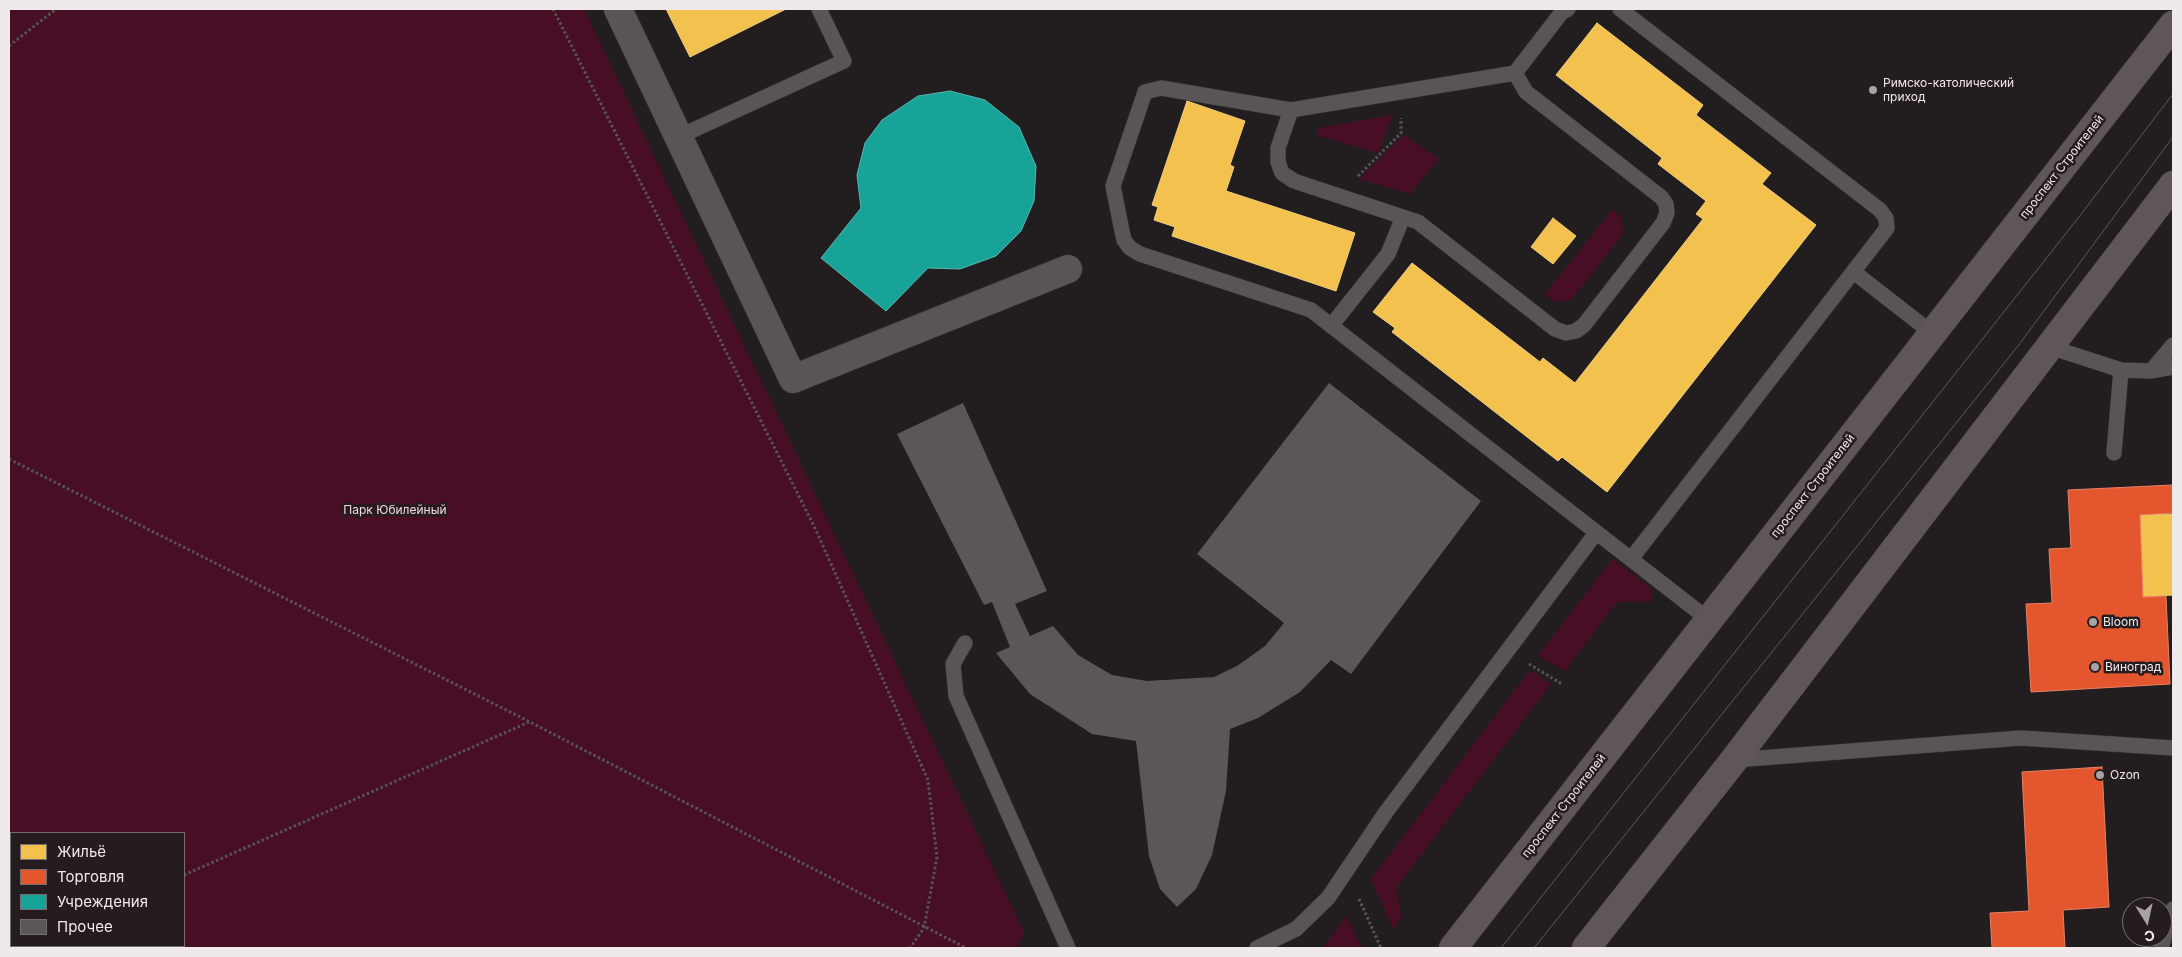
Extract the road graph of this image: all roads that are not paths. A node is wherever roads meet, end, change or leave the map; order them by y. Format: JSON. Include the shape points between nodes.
{"nodes":[{"id":1,"x":618,"y":9,"type":"edge"},
{"id":2,"x":819,"y":9,"type":"edge"},
{"id":3,"x":1568,"y":9,"type":"edge"},
{"id":4,"x":1620,"y":9,"type":"edge"},
{"id":5,"x":2173,"y":25,"type":"edge"},
{"id":6,"x":1515,"y":73,"type":"junction"},
{"id":7,"x":1291,"y":110,"type":"junction"},
{"id":8,"x":678,"y":137,"type":"junction"},
{"id":9,"x":2173,"y":185,"type":"edge"},
{"id":10,"x":1403,"y":217,"type":"junction"},
{"id":11,"x":1068,"y":269,"type":"dead end"},
{"id":12,"x":1854,"y":273,"type":"junction"},
{"id":13,"x":1331,"y":326,"type":"junction"},
{"id":14,"x":1932,"y":333,"type":"junction"},
{"id":15,"x":2173,"y":345,"type":"edge"},
{"id":16,"x":2050,"y":347,"type":"junction"},
{"id":17,"x":2173,"y":367,"type":"edge"},
{"id":18,"x":2121,"y":370,"type":"junction"},
{"id":19,"x":2151,"y":371,"type":"junction"},
{"id":20,"x":2114,"y":453,"type":"dead end"},
{"id":21,"x":1593,"y":537,"type":"dead end"},
{"id":22,"x":1631,"y":559,"type":"junction"},
{"id":23,"x":1709,"y":620,"type":"junction"},
{"id":24,"x":965,"y":643,"type":"dead end"},
{"id":25,"x":2173,"y":748,"type":"edge"},
{"id":26,"x":1734,"y":760,"type":"junction"},
{"id":27,"x":2173,"y":909,"type":"edge"},
{"id":28,"x":1068,"y":948,"type":"edge"},
{"id":29,"x":1257,"y":948,"type":"edge"},
{"id":30,"x":1453,"y":948,"type":"edge"},
{"id":31,"x":1586,"y":948,"type":"edge"},
{"id":32,"x":2161,"y":948,"type":"edge"}],
"edges":[{"from":1,"to":8,"type":"street"},
{"from":2,"to":8,"type":"lane","via":[[844,61]]},
{"from":3,"to":6,"type":"lane","via":[[1562,12]]},
{"from":4,"to":12,"type":"lane","via":[[1880,210],[1886,218],[1887,228]]},
{"from":5,"to":14,"type":"main road","name":"проспект Строителей"},
{"from":6,"to":7,"type":"lane"},
{"from":6,"to":10,"type":"lane","via":[[1526,92],[1661,197],[1666,204],[1664,223],[1584,325],[1576,332],[1566,333],[1555,329],[1418,222]]},
{"from":7,"to":10,"type":"lane","via":[[1278,148],[1282,173],[1294,181]]},
{"from":7,"to":13,"type":"lane","via":[[1161,88],[1145,92],[1113,186],[1124,240],[1130,248],[1311,310]]},
{"from":8,"to":11,"type":"street","via":[[792,379]]},
{"from":9,"to":16,"type":"main road"},
{"from":10,"to":13,"type":"lane","via":[[1388,254]]},
{"from":12,"to":14,"type":"lane"},
{"from":12,"to":22,"type":"lane"},
{"from":13,"to":22,"type":"lane"},
{"from":14,"to":23,"type":"main road","name":"проспект Строителей"},
{"from":15,"to":19,"type":"lane"},
{"from":16,"to":18,"type":"lane"},
{"from":16,"to":26,"type":"main road"},
{"from":17,"to":19,"type":"lane"},
{"from":18,"to":19,"type":"lane"},
{"from":18,"to":20,"type":"lane"},
{"from":21,"to":29,"type":"lane","via":[[1386,812],[1328,898],[1296,929]]},
{"from":22,"to":23,"type":"lane"},
{"from":23,"to":30,"type":"main road","name":"проспект Строителей"},
{"from":24,"to":28,"type":"lane","via":[[953,664],[956,696]]},
{"from":25,"to":26,"type":"lane","via":[[2021,738]]},
{"from":26,"to":31,"type":"main road"},
{"from":27,"to":32,"type":"lane"}]}
